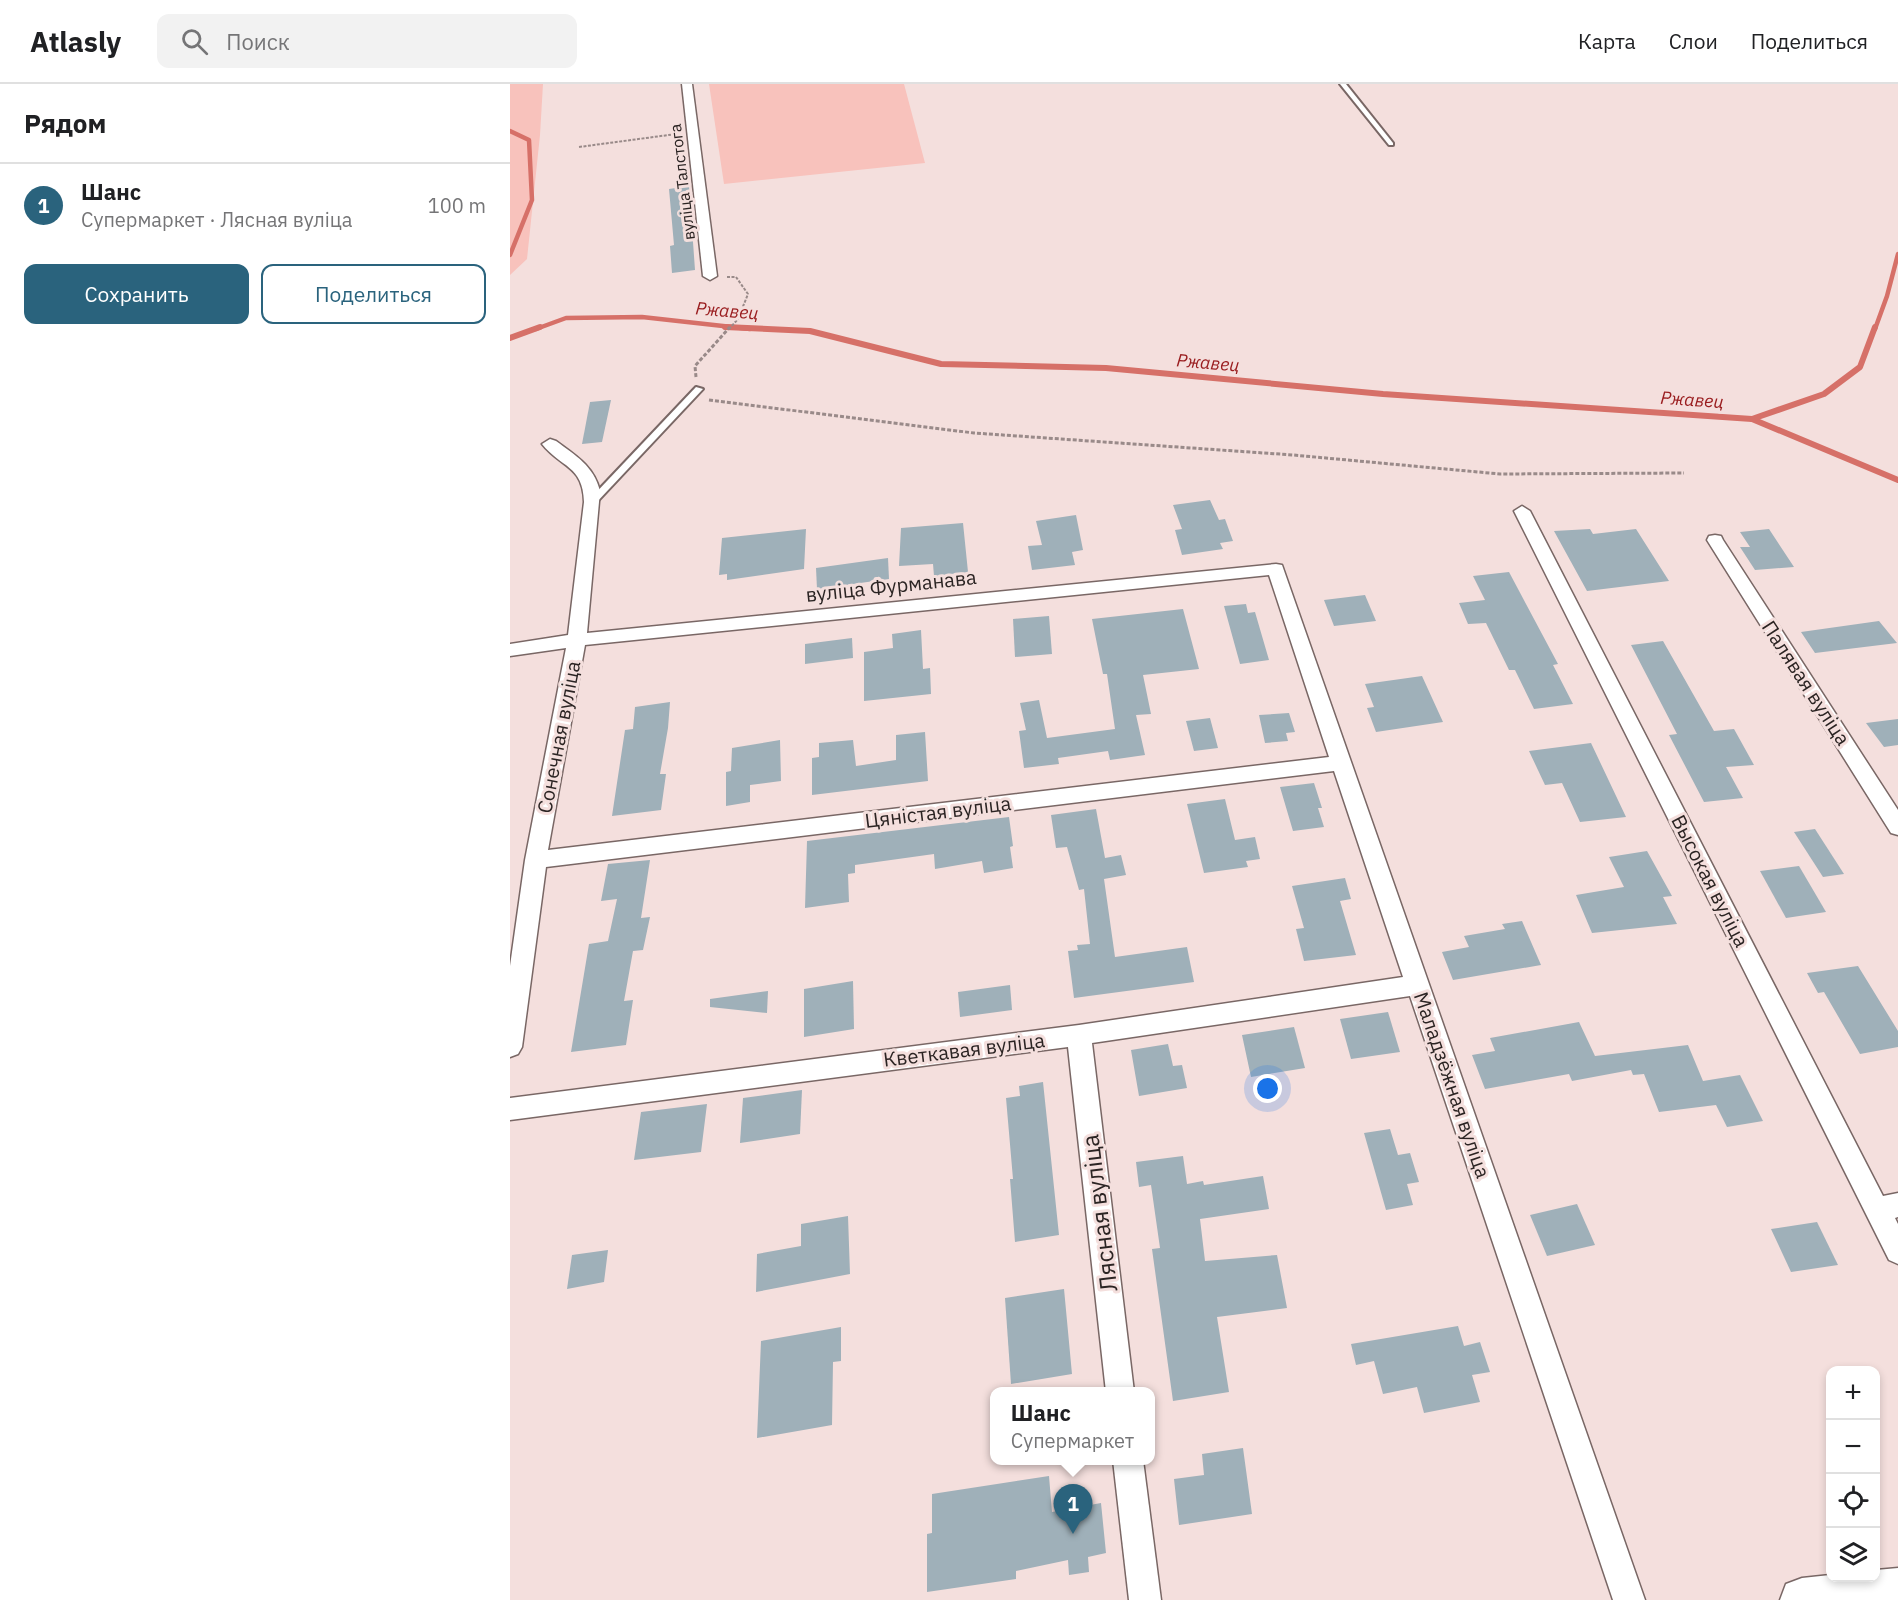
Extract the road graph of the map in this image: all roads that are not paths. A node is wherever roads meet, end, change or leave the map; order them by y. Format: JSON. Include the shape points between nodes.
{"nodes":[{"id":1,"x":687,"y":84,"type":"edge"},
{"id":2,"x":1343,"y":84,"type":"edge"},
{"id":3,"x":1391,"y":144,"type":"dead end"},
{"id":4,"x":710,"y":276,"type":"road end"},
{"id":5,"x":699,"y":389,"type":"road end"},
{"id":6,"x":550,"y":444,"type":"dead end"},
{"id":7,"x":592,"y":502,"type":"junction"},
{"id":8,"x":1522,"y":511,"type":"dead end"},
{"id":9,"x":1715,"y":540,"type":"dead end"},
{"id":10,"x":1276,"y":569,"type":"joint"},
{"id":11,"x":577,"y":640,"type":"junction"},
{"id":12,"x":510,"y":650,"type":"edge"},
{"id":13,"x":1341,"y":763,"type":"junction"},
{"id":14,"x":1898,"y":826,"type":"edge"},
{"id":15,"x":536,"y":860,"type":"junction"},
{"id":16,"x":1417,"y":985,"type":"junction"},
{"id":17,"x":1079,"y":1035,"type":"junction"},
{"id":18,"x":510,"y":1047,"type":"edge"},
{"id":19,"x":510,"y":1109,"type":"edge"},
{"id":20,"x":1887,"y":1207,"type":"edge"},
{"id":21,"x":1898,"y":1251,"type":"edge"},
{"id":22,"x":1119,"y":1387,"type":"edge"},
{"id":23,"x":1128,"y":1465,"type":"edge"},
{"id":24,"x":1898,"y":1590,"type":"edge"},
{"id":25,"x":1144,"y":1600,"type":"edge"},
{"id":26,"x":1629,"y":1600,"type":"edge"},
{"id":27,"x":1802,"y":1600,"type":"edge"}],
"edges":[{"from":1,"to":4,"type":"street","name":"вуліца Талстога"},
{"from":2,"to":3,"type":"lane"},
{"from":5,"to":7,"type":"lane"},
{"from":6,"to":7,"type":"street","name":"Сонечная вуліца","via":[[589,476]]},
{"from":7,"to":11,"type":"street","name":"Сонечная вуліца"},
{"from":8,"to":20,"type":"street","name":"Высокая вуліца"},
{"from":9,"to":14,"type":"street","name":"Палявая вуліца"},
{"from":10,"to":11,"type":"street","name":"вуліца Фурманава"},
{"from":10,"to":13,"type":"street","name":"Маладзёжная вуліца"},
{"from":11,"to":12,"type":"street","name":"вуліца Фурманава"},
{"from":11,"to":15,"type":"street","name":"Сонечная вуліца"},
{"from":13,"to":15,"type":"street","name":"Цяністая вуліца"},
{"from":13,"to":16,"type":"street","name":"Маладзёжная вуліца"},
{"from":15,"to":18,"type":"street","name":"Сонечная вуліца"},
{"from":16,"to":17,"type":"street","name":"Кветкавая вуліца"},
{"from":16,"to":26,"type":"street","name":"Маладзёжная вуліца"},
{"from":17,"to":19,"type":"street","name":"Кветкавая вуліца"},
{"from":17,"to":22,"type":"street","name":"Лясная вуліца"},
{"from":20,"to":21,"type":"street","name":"Высокая вуліца"},
{"from":23,"to":25,"type":"street"},
{"from":24,"to":27,"type":"main road"}]}
